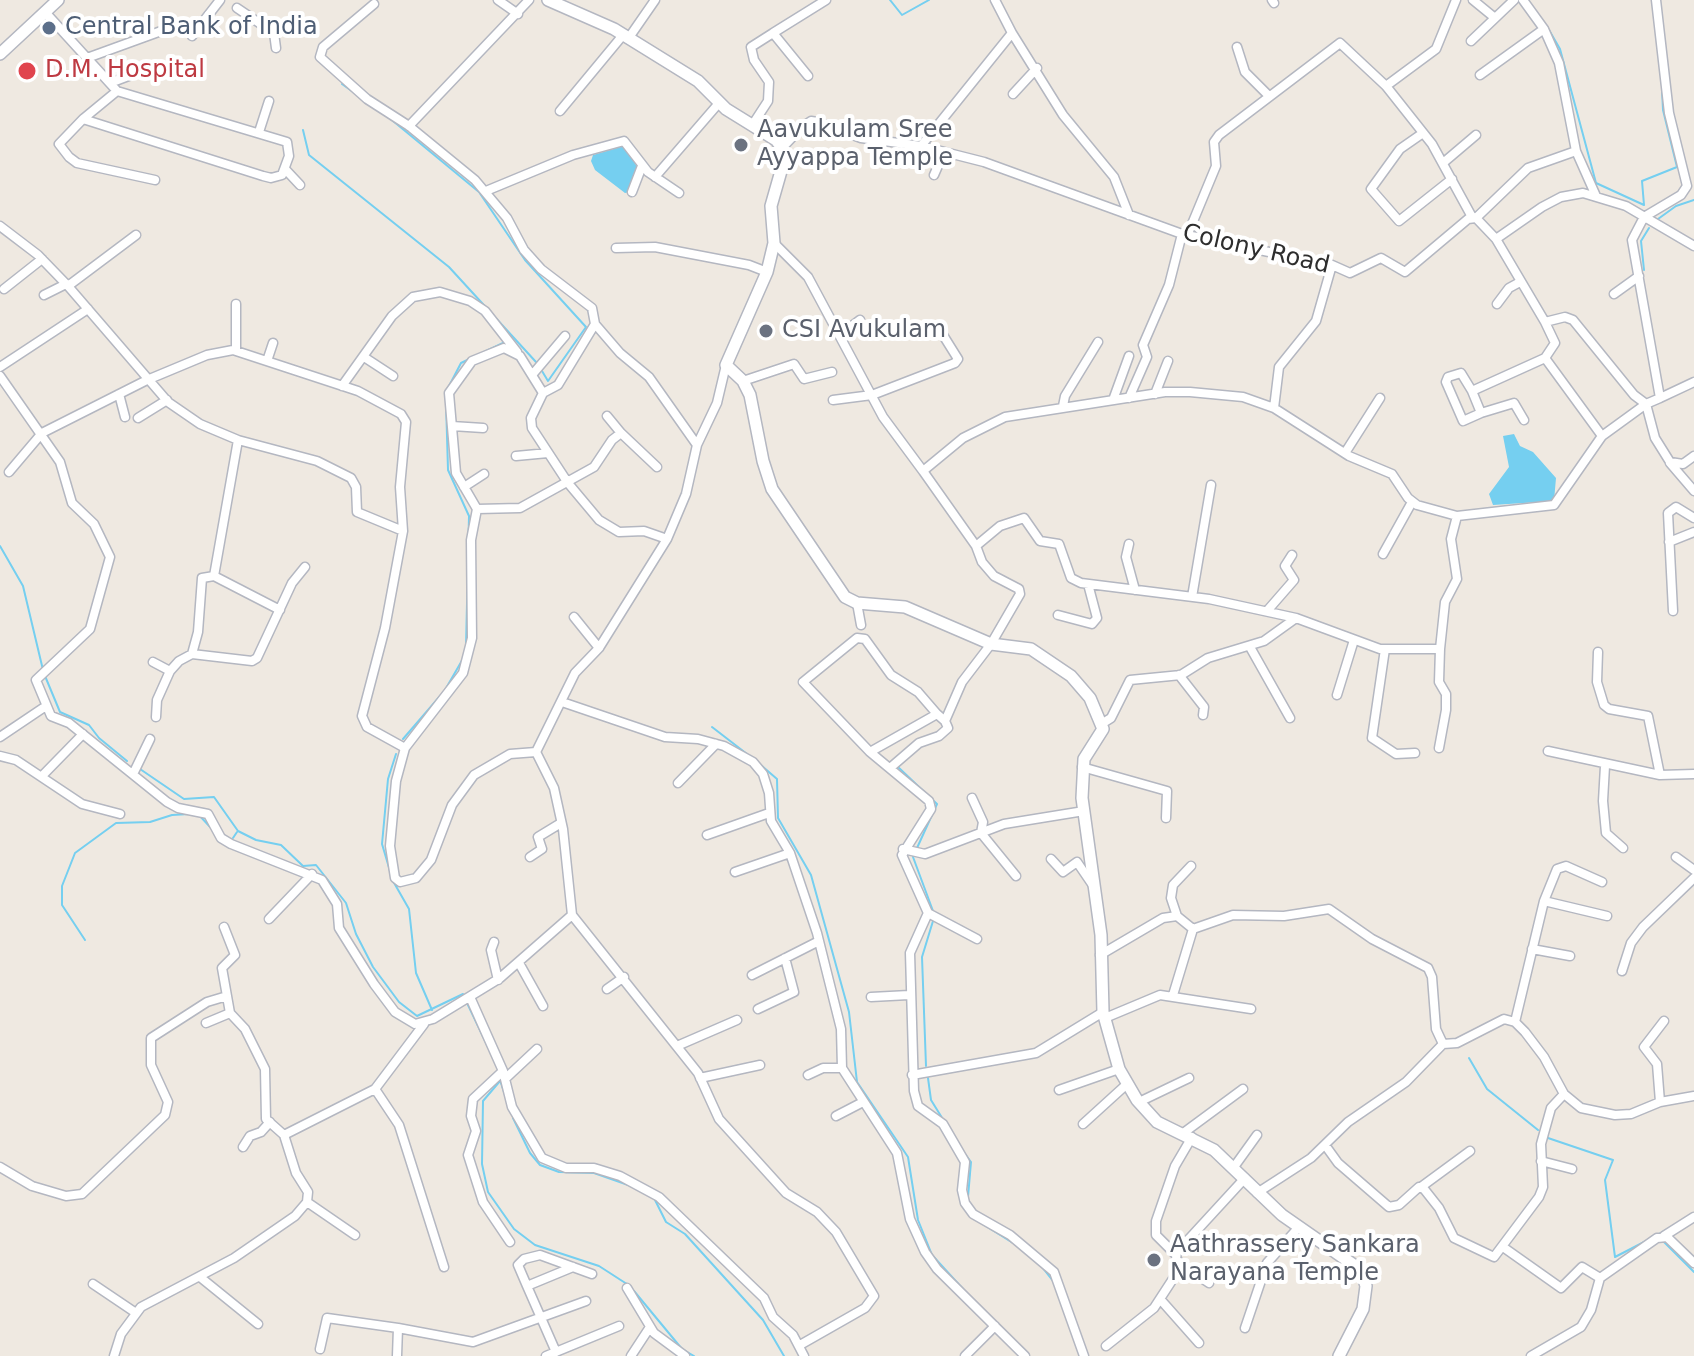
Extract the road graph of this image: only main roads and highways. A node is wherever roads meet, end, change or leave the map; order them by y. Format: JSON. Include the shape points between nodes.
{"nodes":[{"id":1,"x":58,"y":0,"type":"edge"},
{"id":2,"x":548,"y":0,"type":"edge"},
{"id":3,"x":0,"y":54,"type":"edge"},
{"id":4,"x":1339,"y":1356,"type":"edge"}],
"edges":[{"from":1,"to":3,"type":"main road"},
{"from":2,"to":4,"type":"main road","via":[[626,37],[698,81],[719,103],[782,148],[767,272],[726,365],[750,395],[772,489],[845,597],[905,607],[991,644],[1031,649],[1071,676],[1090,698],[1103,723],[1082,767],[1084,811],[1101,935],[1104,1015],[1119,1069],[1139,1102],[1163,1127],[1187,1135],[1234,1167],[1257,1193],[1361,1270],[1366,1279],[1359,1319]]}]}
